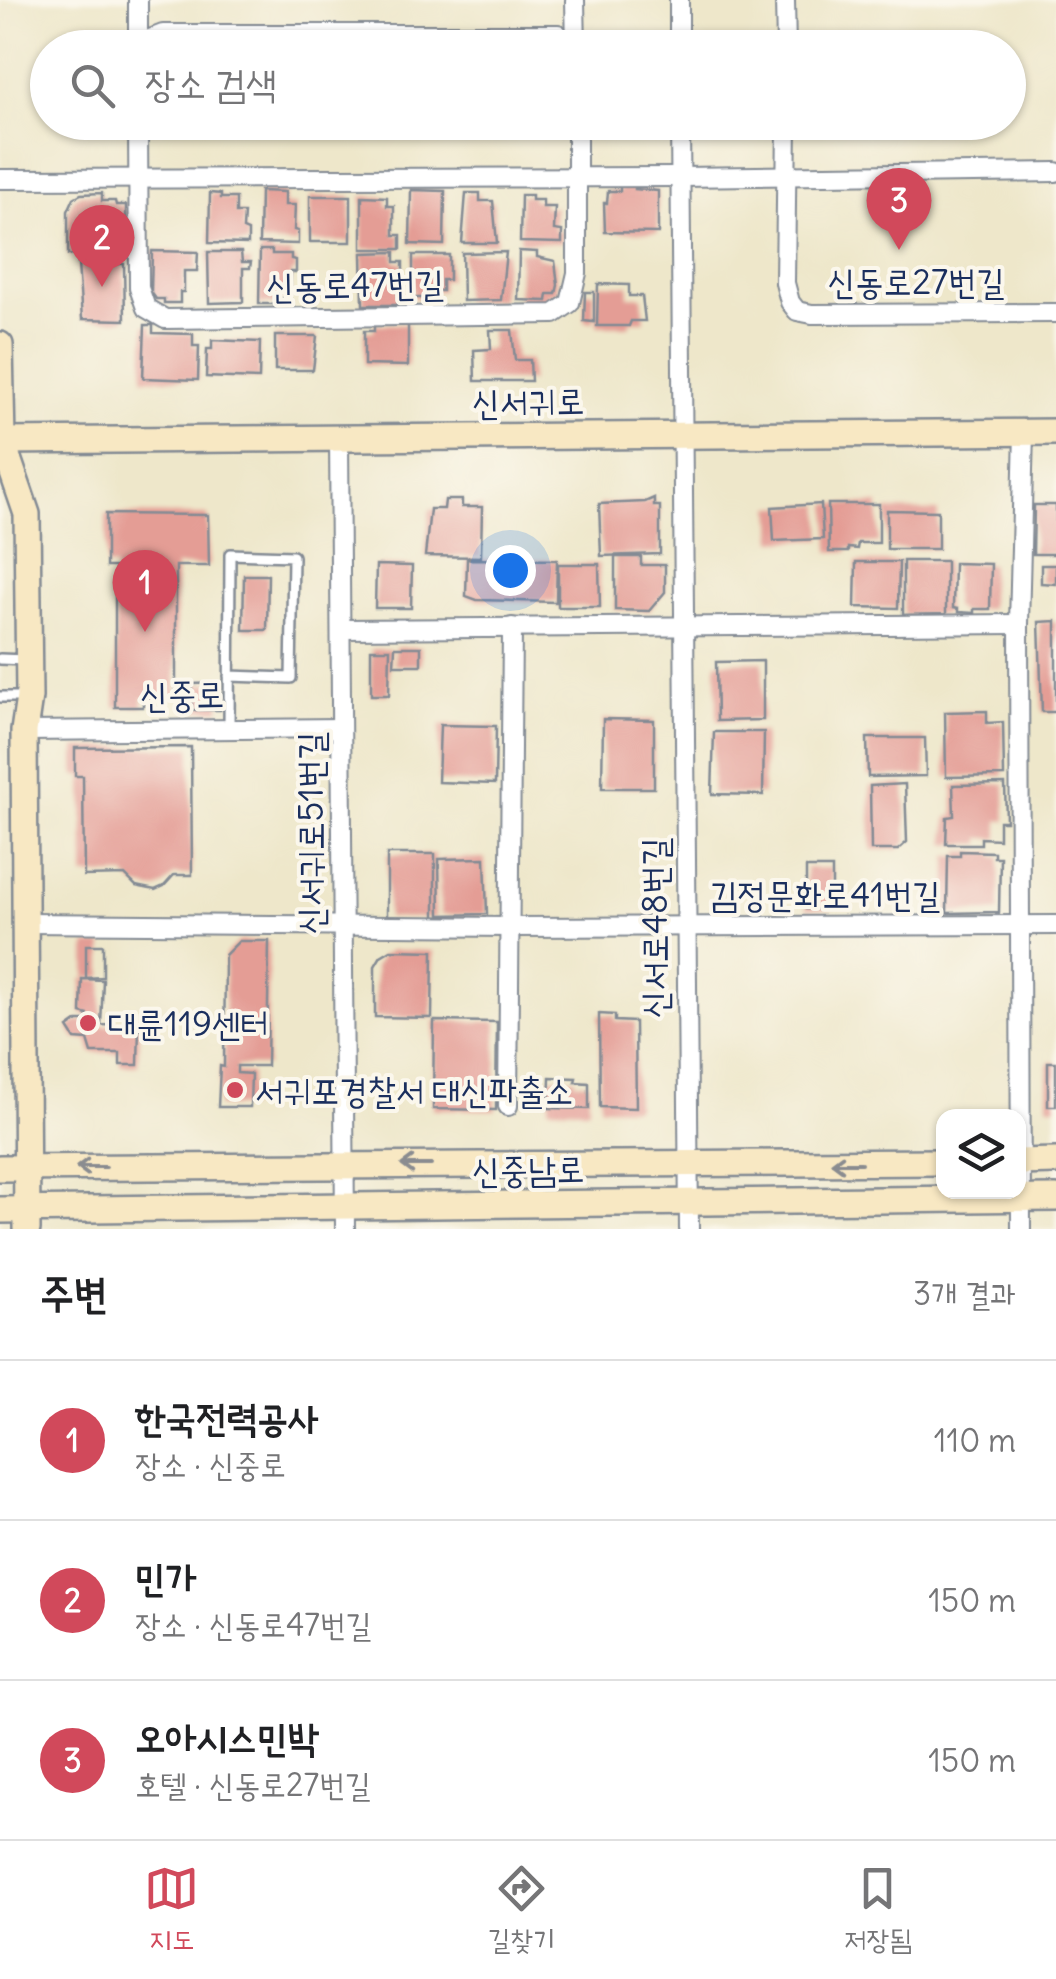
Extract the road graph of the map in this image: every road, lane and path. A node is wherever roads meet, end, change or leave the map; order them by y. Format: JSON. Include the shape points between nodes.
{"nodes":[{"id":1,"x":138,"y":0,"type":"edge"},
{"id":2,"x":576,"y":0,"type":"edge"},
{"id":3,"x":679,"y":0,"type":"edge"},
{"id":4,"x":785,"y":0,"type":"edge"},
{"id":5,"x":139,"y":30,"type":"edge"},
{"id":6,"x":574,"y":30,"type":"edge"},
{"id":7,"x":680,"y":30,"type":"edge"},
{"id":8,"x":786,"y":30,"type":"edge"},
{"id":9,"x":138,"y":140,"type":"edge"},
{"id":10,"x":577,"y":140,"type":"edge"},
{"id":11,"x":680,"y":140,"type":"edge"},
{"id":12,"x":786,"y":140,"type":"edge"},
{"id":13,"x":1056,"y":172,"type":"edge"},
{"id":14,"x":787,"y":175,"type":"junction"},
{"id":15,"x":680,"y":177,"type":"junction"},
{"id":16,"x":138,"y":178,"type":"junction"},
{"id":17,"x":577,"y":178,"type":"junction"},
{"id":18,"x":0,"y":179,"type":"edge"},
{"id":19,"x":1056,"y":313,"type":"edge"},
{"id":20,"x":0,"y":345,"type":"edge"},
{"id":21,"x":1024,"y":432,"type":"junction"},
{"id":22,"x":1056,"y":432,"type":"edge"},
{"id":23,"x":683,"y":434,"type":"junction"},
{"id":24,"x":340,"y":437,"type":"junction"},
{"id":25,"x":1,"y":443,"type":"edge"},
{"id":26,"x":1020,"y":624,"type":"junction"},
{"id":27,"x":684,"y":626,"type":"junction"},
{"id":28,"x":512,"y":627,"type":"junction"},
{"id":29,"x":340,"y":629,"type":"junction"},
{"id":30,"x":0,"y":659,"type":"edge"},
{"id":31,"x":29,"y":660,"type":"junction"},
{"id":32,"x":229,"y":676,"type":"junction"},
{"id":33,"x":0,"y":697,"type":"edge"},
{"id":34,"x":29,"y":697,"type":"junction"},
{"id":35,"x":341,"y":728,"type":"junction"},
{"id":36,"x":229,"y":729,"type":"junction"},
{"id":37,"x":24,"y":731,"type":"junction"},
{"id":38,"x":24,"y":923,"type":"junction"},
{"id":39,"x":343,"y":926,"type":"junction"},
{"id":40,"x":1020,"y":926,"type":"junction"},
{"id":41,"x":1056,"y":926,"type":"edge"},
{"id":42,"x":510,"y":927,"type":"junction"},
{"id":43,"x":687,"y":927,"type":"junction"},
{"id":44,"x":508,"y":1106,"type":"dead end"},
{"id":45,"x":1019,"y":1109,"type":"edge"},
{"id":46,"x":936,"y":1162,"type":"edge"},
{"id":47,"x":1026,"y":1162,"type":"edge"},
{"id":48,"x":1056,"y":1162,"type":"edge"},
{"id":49,"x":689,"y":1164,"type":"junction"},
{"id":50,"x":344,"y":1166,"type":"junction"},
{"id":51,"x":0,"y":1168,"type":"edge"},
{"id":52,"x":27,"y":1168,"type":"junction"},
{"id":53,"x":1026,"y":1198,"type":"edge"},
{"id":54,"x":1056,"y":1198,"type":"edge"},
{"id":55,"x":937,"y":1199,"type":"edge"},
{"id":56,"x":1020,"y":1199,"type":"edge"},
{"id":57,"x":689,"y":1202,"type":"junction"},
{"id":58,"x":0,"y":1210,"type":"edge"},
{"id":59,"x":345,"y":1218,"type":"edge"},
{"id":60,"x":27,"y":1220,"type":"edge"},
{"id":61,"x":690,"y":1229,"type":"edge"},
{"id":62,"x":1020,"y":1229,"type":"edge"}],
"edges":[{"from":1,"to":5,"type":"street"},
{"from":2,"to":6,"type":"street"},
{"from":3,"to":7,"type":"street"},
{"from":4,"to":8,"type":"street"},
{"from":9,"to":16,"type":"street","name":"신동로47번길"},
{"from":10,"to":17,"type":"street","name":"신동로47번길"},
{"from":11,"to":15,"type":"street","name":"신서로48번길"},
{"from":12,"to":14,"type":"street","name":"신동로27번길"},
{"from":13,"to":14,"type":"street"},
{"from":14,"to":15,"type":"street"},
{"from":14,"to":19,"type":"street","name":"신동로27번길","via":[[785,283],[797,312]]},
{"from":15,"to":17,"type":"street"},
{"from":15,"to":23,"type":"street","name":"신서로48번길"},
{"from":16,"to":17,"type":"street"},
{"from":16,"to":17,"type":"street","name":"신동로47번길","via":[[139,288],[146,308],[165,320],[554,314],[570,303],[576,274]]},
{"from":16,"to":18,"type":"street"},
{"from":20,"to":25,"type":"street"},
{"from":21,"to":22,"type":"street","name":"신서귀로"},
{"from":21,"to":23,"type":"street","name":"신서귀로"},
{"from":21,"to":26,"type":"street"},
{"from":23,"to":24,"type":"street","name":"신서귀로"},
{"from":23,"to":27,"type":"street","name":"신서로48번길"},
{"from":24,"to":25,"type":"street","name":"신서귀로"},
{"from":24,"to":29,"type":"street","name":"신서귀로51번길"},
{"from":25,"to":31,"type":"street","via":[[27,514]]},
{"from":26,"to":27,"type":"street"},
{"from":26,"to":40,"type":"street"},
{"from":27,"to":28,"type":"street"},
{"from":27,"to":43,"type":"street","name":"신서로48번길"},
{"from":28,"to":29,"type":"street"},
{"from":28,"to":42,"type":"street"},
{"from":29,"to":35,"type":"street","name":"신서귀로51번길"},
{"from":30,"to":31,"type":"lane"},
{"from":31,"to":34,"type":"street"},
{"from":32,"to":32,"type":"lane","via":[[230,554],[293,556],[291,678]]},
{"from":32,"to":36,"type":"lane"},
{"from":33,"to":34,"type":"lane"},
{"from":34,"to":37,"type":"street"},
{"from":35,"to":36,"type":"street","name":"신중로"},
{"from":35,"to":39,"type":"street","name":"신서귀로51번길"},
{"from":36,"to":37,"type":"street","name":"신중로"},
{"from":37,"to":38,"type":"street"},
{"from":38,"to":39,"type":"street","name":"김정문화로41번길"},
{"from":38,"to":52,"type":"street"},
{"from":39,"to":42,"type":"street","name":"김정문화로41번길"},
{"from":39,"to":50,"type":"street","name":"신서귀로51번길"},
{"from":40,"to":41,"type":"street","name":"김정문화로41번길"},
{"from":40,"to":43,"type":"street","name":"김정문화로41번길"},
{"from":40,"to":45,"type":"street"},
{"from":42,"to":43,"type":"street","name":"김정문화로41번길"},
{"from":42,"to":44,"type":"street"},
{"from":43,"to":49,"type":"street","name":"신서로48번길"},
{"from":46,"to":49,"type":"street","name":"신중남로","one_way":true},
{"from":47,"to":48,"type":"street"},
{"from":49,"to":50,"type":"street","name":"신중남로","one_way":true},
{"from":49,"to":57,"type":"street","name":"신서로48번길"},
{"from":50,"to":52,"type":"street","name":"신중남로","one_way":true},
{"from":50,"to":59,"type":"street","name":"신서귀로51번길"},
{"from":51,"to":52,"type":"street","name":"신중남로"},
{"from":52,"to":60,"type":"street"},
{"from":53,"to":54,"type":"street","name":"신중남로"},
{"from":55,"to":57,"type":"street","name":"신중남로"},
{"from":56,"to":62,"type":"street"},
{"from":57,"to":59,"type":"street","name":"신중남로"},
{"from":57,"to":61,"type":"street","name":"신서로48번길"},
{"from":58,"to":60,"type":"street","name":"신중남로"},
{"from":59,"to":60,"type":"street","name":"신중남로"}]}
